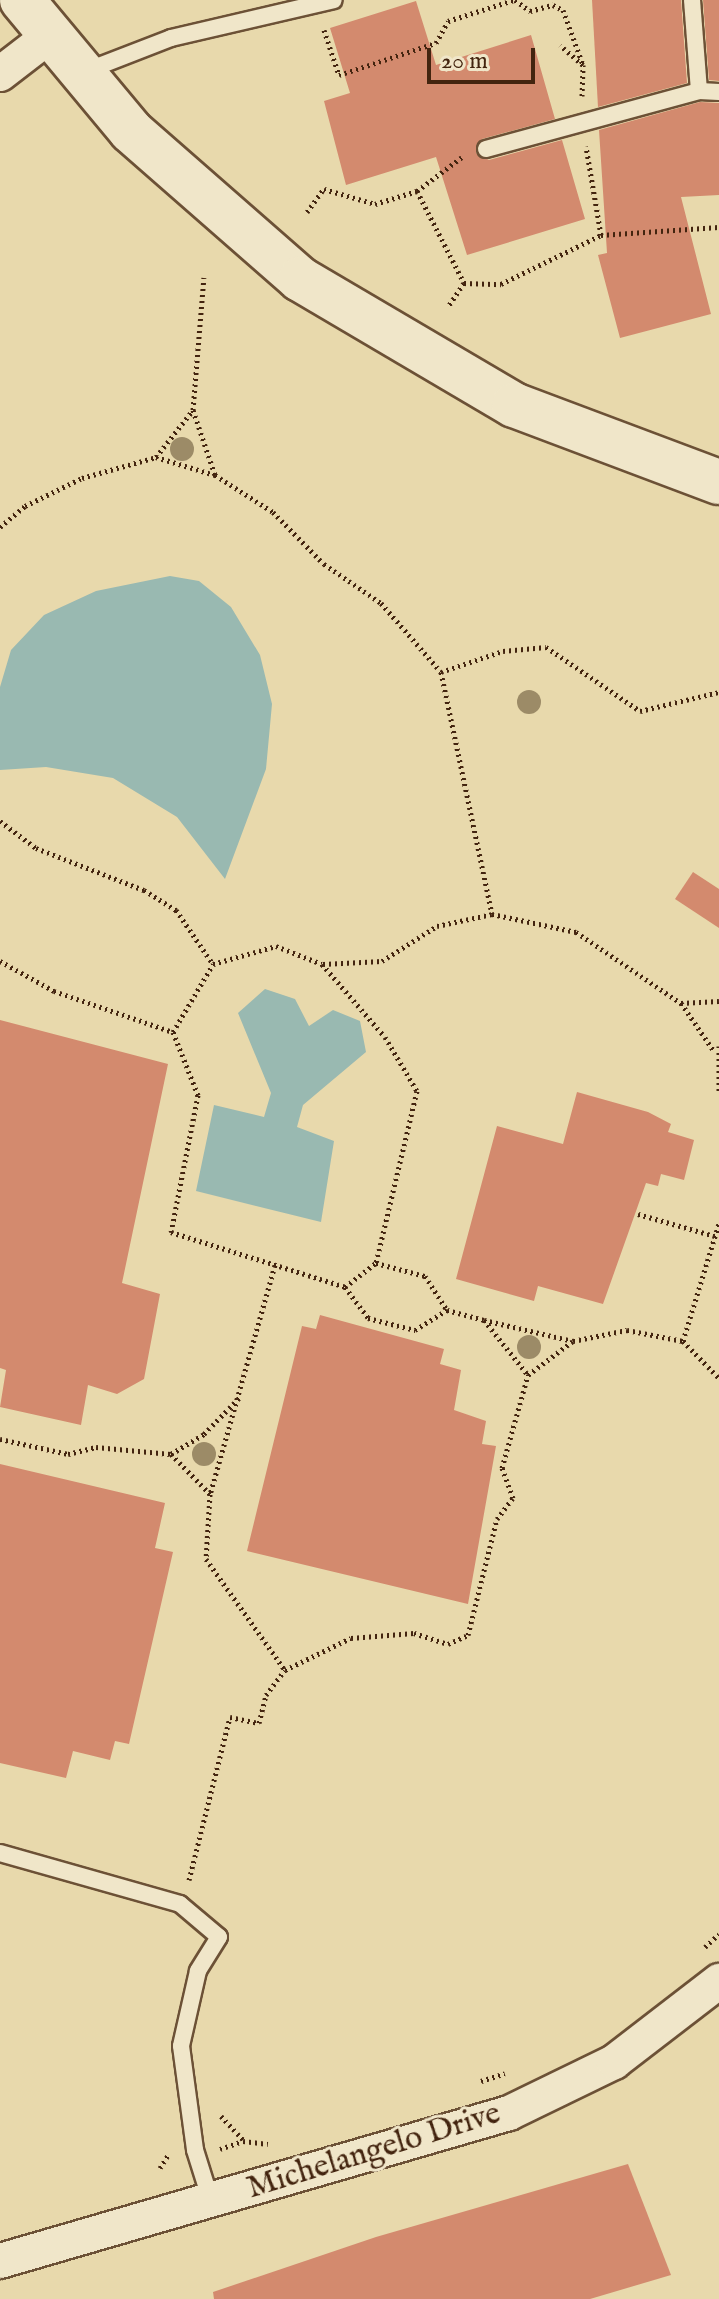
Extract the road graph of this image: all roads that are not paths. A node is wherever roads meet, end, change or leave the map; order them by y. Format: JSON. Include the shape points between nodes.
{"nodes":[{"id":1,"x":22,"y":0,"type":"edge"},
{"id":2,"x":334,"y":0,"type":"edge"},
{"id":3,"x":692,"y":0,"type":"edge"},
{"id":4,"x":48,"y":37,"type":"junction"},
{"id":5,"x":0,"y":74,"type":"edge"},
{"id":6,"x":78,"y":74,"type":"junction"},
{"id":7,"x":699,"y":91,"type":"junction"},
{"id":8,"x":719,"y":92,"type":"edge"},
{"id":9,"x":486,"y":149,"type":"dead end"},
{"id":10,"x":719,"y":482,"type":"edge"},
{"id":11,"x":0,"y":1853,"type":"edge"},
{"id":12,"x":719,"y":1981,"type":"edge"},
{"id":13,"x":211,"y":2201,"type":"junction"},
{"id":14,"x":0,"y":2261,"type":"edge"}],
"edges":[{"from":1,"to":4,"type":"main road"},
{"from":2,"to":6,"type":"lane","via":[[171,38]]},
{"from":3,"to":7,"type":"lane"},
{"from":4,"to":5,"type":"street"},
{"from":4,"to":6,"type":"main road"},
{"from":6,"to":10,"type":"main road","via":[[239,230],[367,324],[514,405]]},
{"from":7,"to":8,"type":"lane"},
{"from":7,"to":9,"type":"lane"},
{"from":11,"to":13,"type":"lane","via":[[180,1904],[219,1937],[198,1971],[181,2046],[197,2156]]},
{"from":12,"to":13,"type":"street","name":"Michelangelo Drive","via":[[614,2062],[509,2113]]},
{"from":13,"to":14,"type":"street","name":"Michelangelo Drive"}]}
